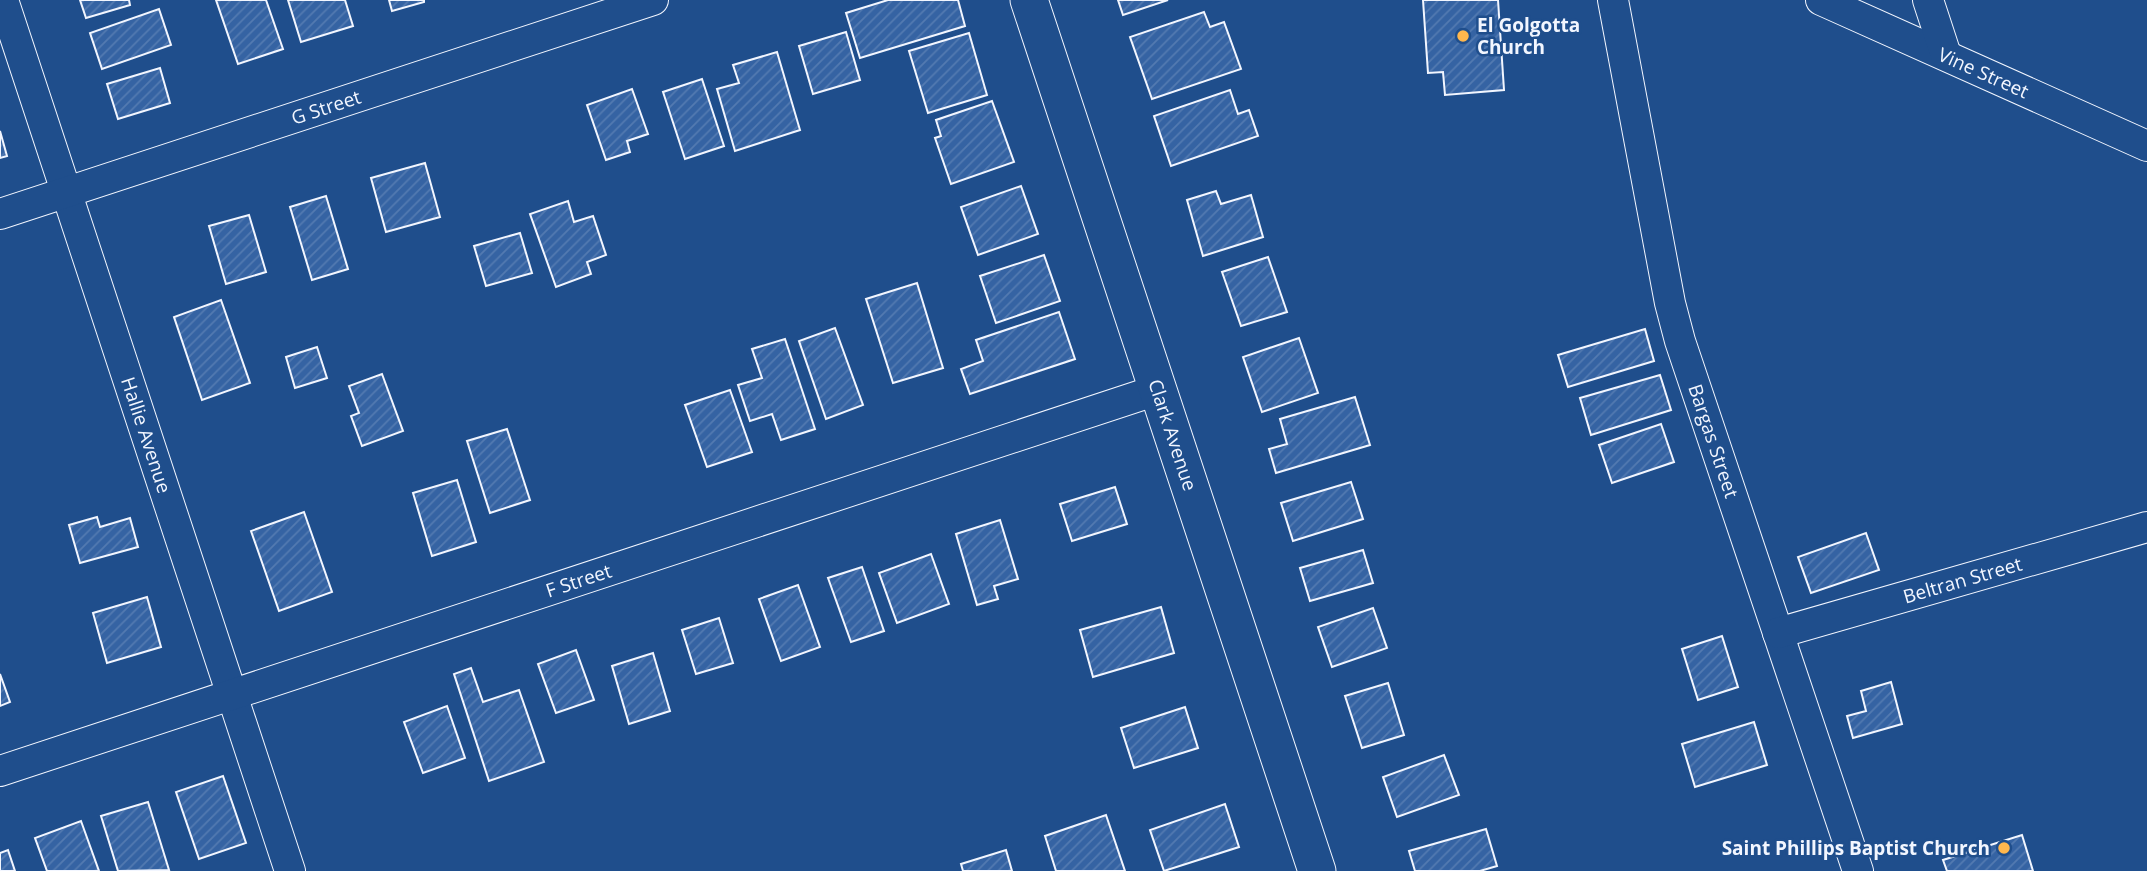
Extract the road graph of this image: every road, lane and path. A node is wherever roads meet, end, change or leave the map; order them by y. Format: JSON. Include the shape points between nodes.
{"nodes":[{"id":1,"x":3,"y":0,"type":"edge"},
{"id":2,"x":653,"y":0,"type":"edge"},
{"id":3,"x":1029,"y":0,"type":"edge"},
{"id":4,"x":1613,"y":0,"type":"edge"},
{"id":5,"x":1821,"y":0,"type":"edge"},
{"id":6,"x":1928,"y":0,"type":"edge"},
{"id":7,"x":1946,"y":55,"type":"junction"},
{"id":8,"x":2147,"y":146,"type":"edge"},
{"id":9,"x":65,"y":193,"type":"junction"},
{"id":10,"x":0,"y":214,"type":"edge"},
{"id":11,"x":1157,"y":390,"type":"junction"},
{"id":12,"x":2147,"y":527,"type":"edge"},
{"id":13,"x":1778,"y":633,"type":"junction"},
{"id":14,"x":231,"y":695,"type":"junction"},
{"id":15,"x":0,"y":771,"type":"edge"},
{"id":16,"x":290,"y":871,"type":"edge"},
{"id":17,"x":1317,"y":871,"type":"edge"},
{"id":18,"x":1858,"y":871,"type":"edge"}],
"edges":[{"from":1,"to":9,"type":"street","name":"Hallie Avenue"},
{"from":2,"to":9,"type":"street","name":"G Street"},
{"from":3,"to":11,"type":"street","name":"Clark Avenue"},
{"from":4,"to":13,"type":"street","name":"Bargas Street","via":[[1670,303]]},
{"from":5,"to":7,"type":"street","name":"Vine Street"},
{"from":6,"to":7,"type":"street"},
{"from":7,"to":8,"type":"street","name":"Vine Street"},
{"from":9,"to":10,"type":"street","name":"G Street"},
{"from":9,"to":14,"type":"street","name":"Hallie Avenue"},
{"from":11,"to":14,"type":"street","name":"F Street"},
{"from":11,"to":17,"type":"street","name":"Clark Avenue"},
{"from":12,"to":13,"type":"street","name":"Beltran Street"},
{"from":13,"to":18,"type":"street","name":"Bargas Street"},
{"from":14,"to":15,"type":"street","name":"F Street"},
{"from":14,"to":16,"type":"street","name":"Hallie Avenue"}]}
